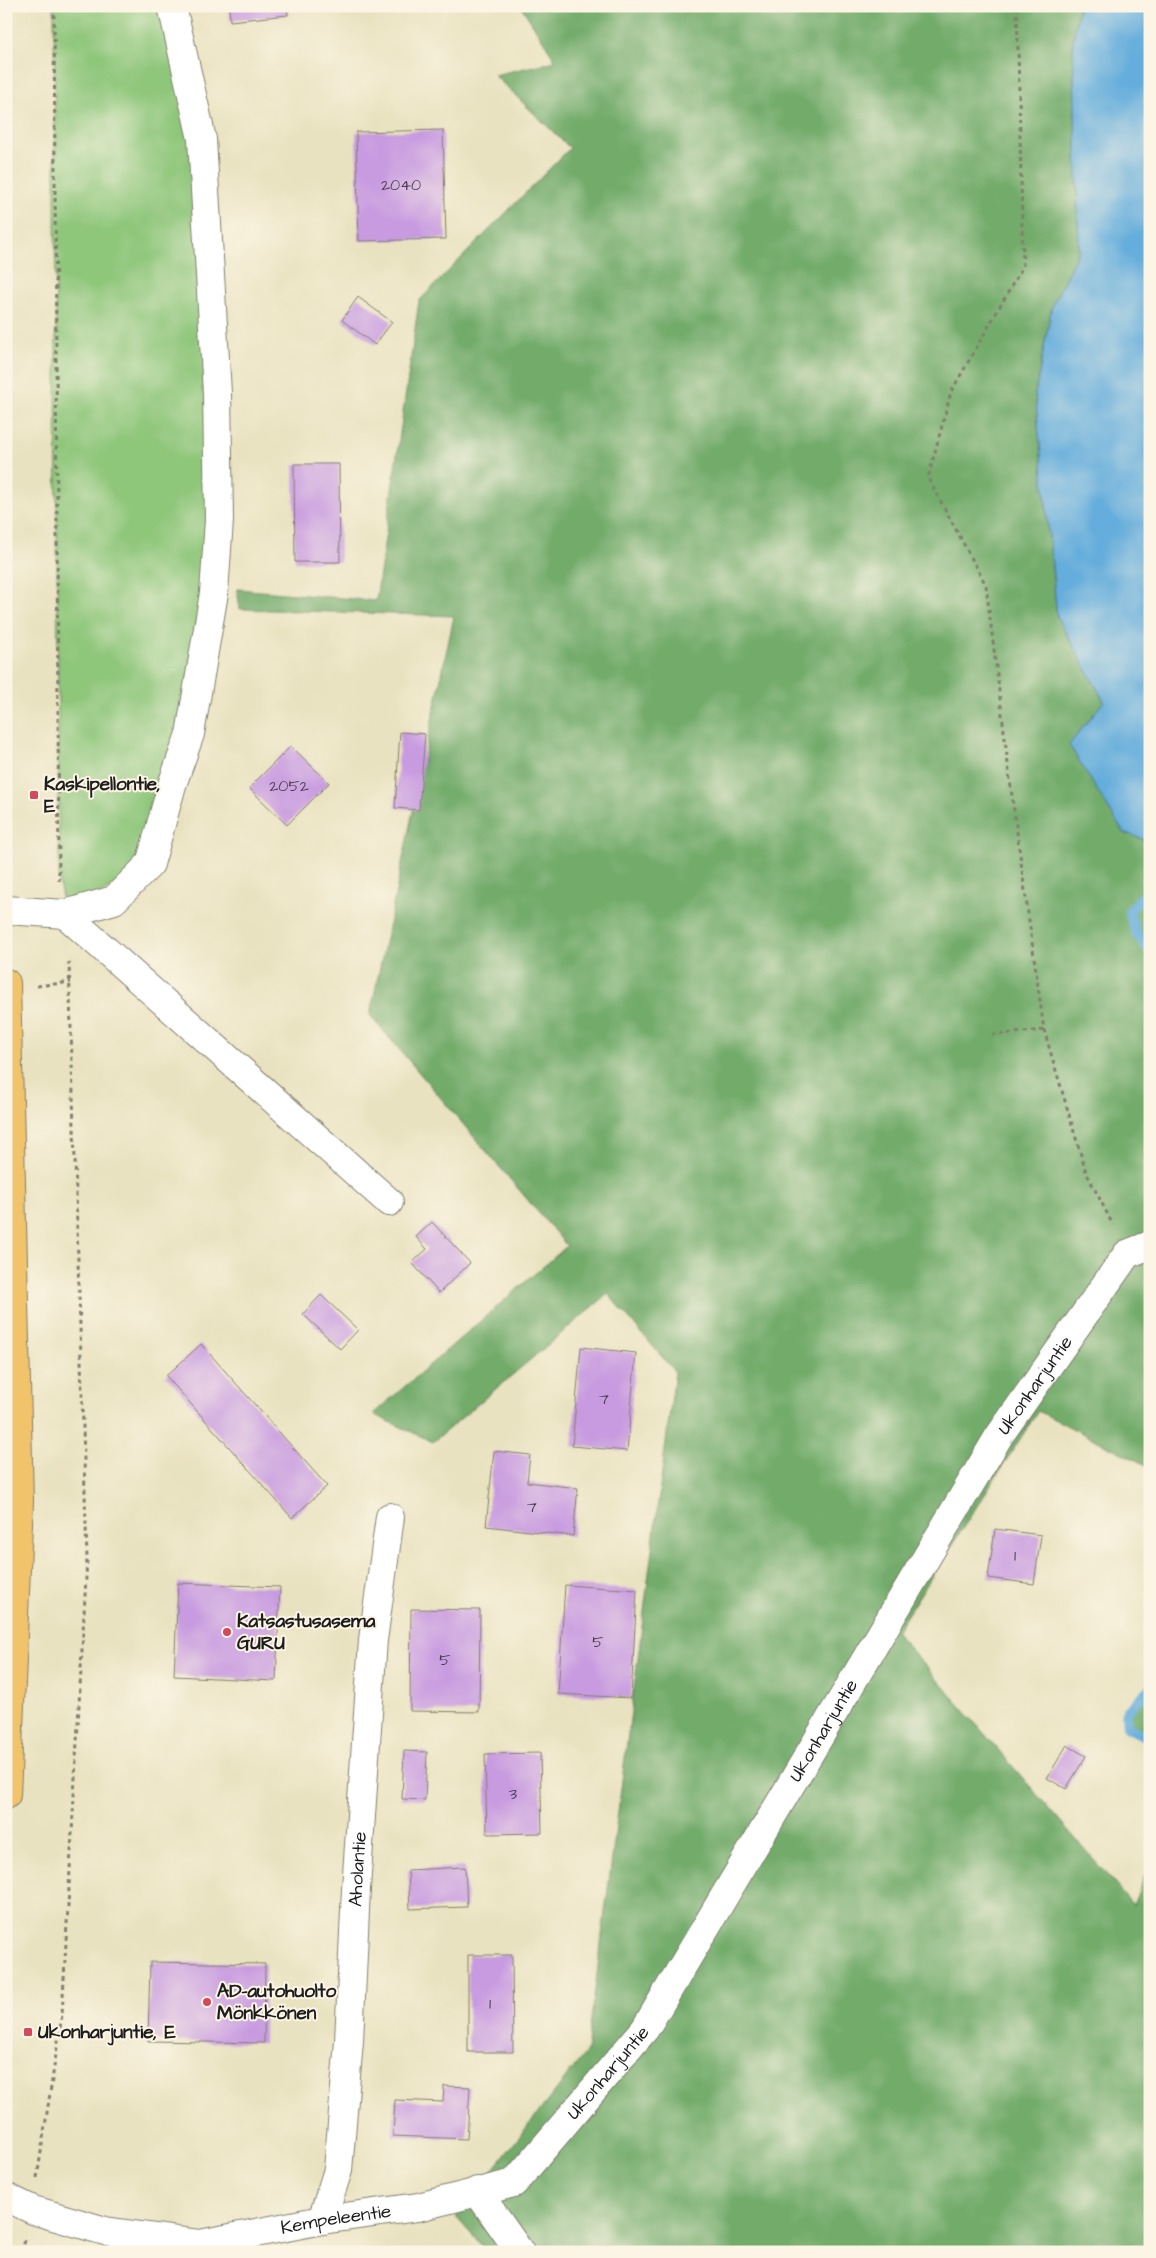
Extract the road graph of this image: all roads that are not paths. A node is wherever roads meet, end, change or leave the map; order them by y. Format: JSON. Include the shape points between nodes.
{"nodes":[{"id":1,"x":172,"y":6,"type":"edge"},
{"id":2,"x":6,"y":910,"type":"edge"},
{"id":3,"x":65,"y":914,"type":"junction"},
{"id":4,"x":6,"y":983,"type":"edge"},
{"id":5,"x":389,"y":1202,"type":"dead end"},
{"id":6,"x":1138,"y":1250,"type":"edge"},
{"id":7,"x":390,"y":1517,"type":"dead end"},
{"id":8,"x":6,"y":1795,"type":"edge"},
{"id":9,"x":477,"y":2191,"type":"junction"},
{"id":10,"x":6,"y":2197,"type":"edge"},
{"id":11,"x":322,"y":2220,"type":"junction"},
{"id":12,"x":199,"y":2248,"type":"edge"},
{"id":13,"x":520,"y":2252,"type":"edge"}],
"edges":[{"from":1,"to":3,"type":"street","via":[[202,139],[217,393],[219,520],[214,593],[190,734],[150,864],[114,900]]},
{"from":2,"to":3,"type":"street"},
{"from":3,"to":5,"type":"street"},
{"from":4,"to":8,"type":"main road","via":[[19,1501]]},
{"from":6,"to":9,"type":"street","name":"Ukonharjuntie","via":[[999,1436],[645,2029],[514,2183]]},
{"from":7,"to":11,"type":"street","name":"Aholantie","via":[[374,1640],[338,2170]]},
{"from":9,"to":11,"type":"street","name":"Kempeleentie","via":[[418,2208]]},
{"from":9,"to":13,"type":"street"},
{"from":10,"to":12,"type":"street","name":"Kempeleentie","via":[[33,2210],[105,2231]]},
{"from":11,"to":12,"type":"street","name":"Kempeleentie"}]}
